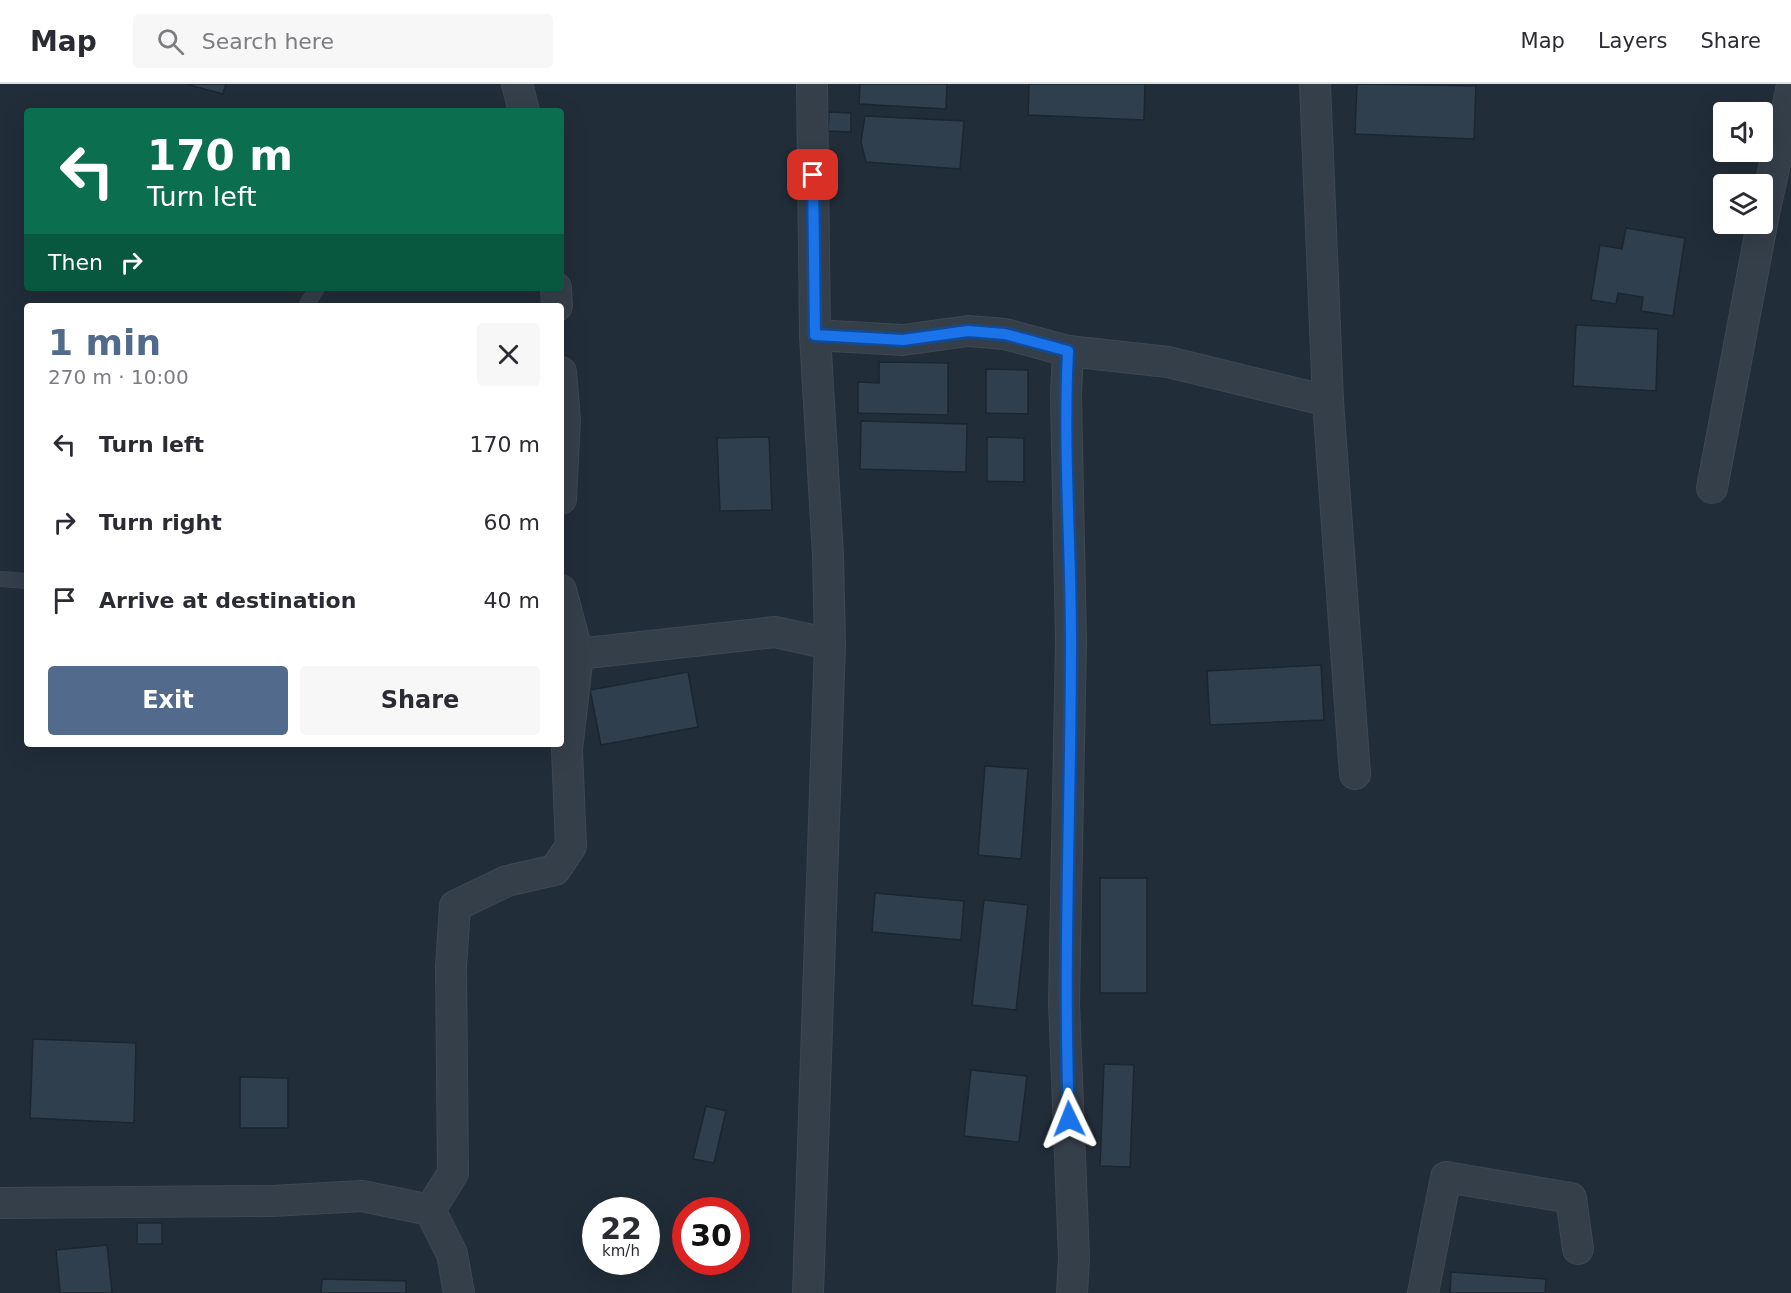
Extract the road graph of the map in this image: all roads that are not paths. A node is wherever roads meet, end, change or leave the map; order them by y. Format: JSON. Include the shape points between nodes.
{"nodes":[{"id":1,"x":517,"y":84,"type":"edge"},
{"id":2,"x":812,"y":84,"type":"edge"},
{"id":3,"x":1314,"y":84,"type":"edge"},
{"id":4,"x":1791,"y":90,"type":"edge"},
{"id":5,"x":524,"y":108,"type":"edge"},
{"id":6,"x":1773,"y":174,"type":"edge"},
{"id":7,"x":1760,"y":234,"type":"edge"},
{"id":8,"x":815,"y":335,"type":"junction"},
{"id":9,"x":1068,"y":351,"type":"junction"},
{"id":10,"x":1328,"y":401,"type":"junction"},
{"id":11,"x":564,"y":408,"type":"edge"},
{"id":12,"x":564,"y":440,"type":"edge"},
{"id":13,"x":1712,"y":488,"type":"dead end"},
{"id":14,"x":0,"y":579,"type":"edge"},
{"id":15,"x":24,"y":581,"type":"edge"},
{"id":16,"x":564,"y":601,"type":"edge"},
{"id":17,"x":830,"y":644,"type":"junction"},
{"id":18,"x":578,"y":654,"type":"junction"},
{"id":19,"x":1355,"y":774,"type":"dead end"},
{"id":20,"x":0,"y":1203,"type":"edge"},
{"id":21,"x":430,"y":1210,"type":"junction"},
{"id":22,"x":1578,"y":1249,"type":"dead end"},
{"id":23,"x":459,"y":1293,"type":"edge"},
{"id":24,"x":808,"y":1293,"type":"edge"},
{"id":25,"x":1072,"y":1293,"type":"edge"},
{"id":26,"x":1423,"y":1293,"type":"edge"}],
"edges":[{"from":1,"to":5,"type":"street"},
{"from":2,"to":8,"type":"street"},
{"from":3,"to":10,"type":"street"},
{"from":4,"to":6,"type":"street"},
{"from":7,"to":13,"type":"street"},
{"from":8,"to":9,"type":"street","via":[[903,340],[968,331],[1005,334]]},
{"from":8,"to":17,"type":"street"},
{"from":9,"to":10,"type":"street","via":[[1168,362]]},
{"from":9,"to":25,"type":"street","via":[[1071,642],[1064,1003]]},
{"from":10,"to":19,"type":"street"},
{"from":11,"to":12,"type":"street"},
{"from":14,"to":15,"type":"lane"},
{"from":16,"to":18,"type":"street"},
{"from":17,"to":18,"type":"street","via":[[775,632]]},
{"from":17,"to":24,"type":"street"},
{"from":18,"to":21,"type":"street","via":[[567,750],[571,846],[555,870],[507,881],[455,906],[451,968],[453,1173]]},
{"from":20,"to":21,"type":"street","via":[[272,1201],[362,1196]]},
{"from":21,"to":23,"type":"street","via":[[452,1254]]},
{"from":22,"to":26,"type":"street","via":[[1571,1198],[1446,1177]]}]}
